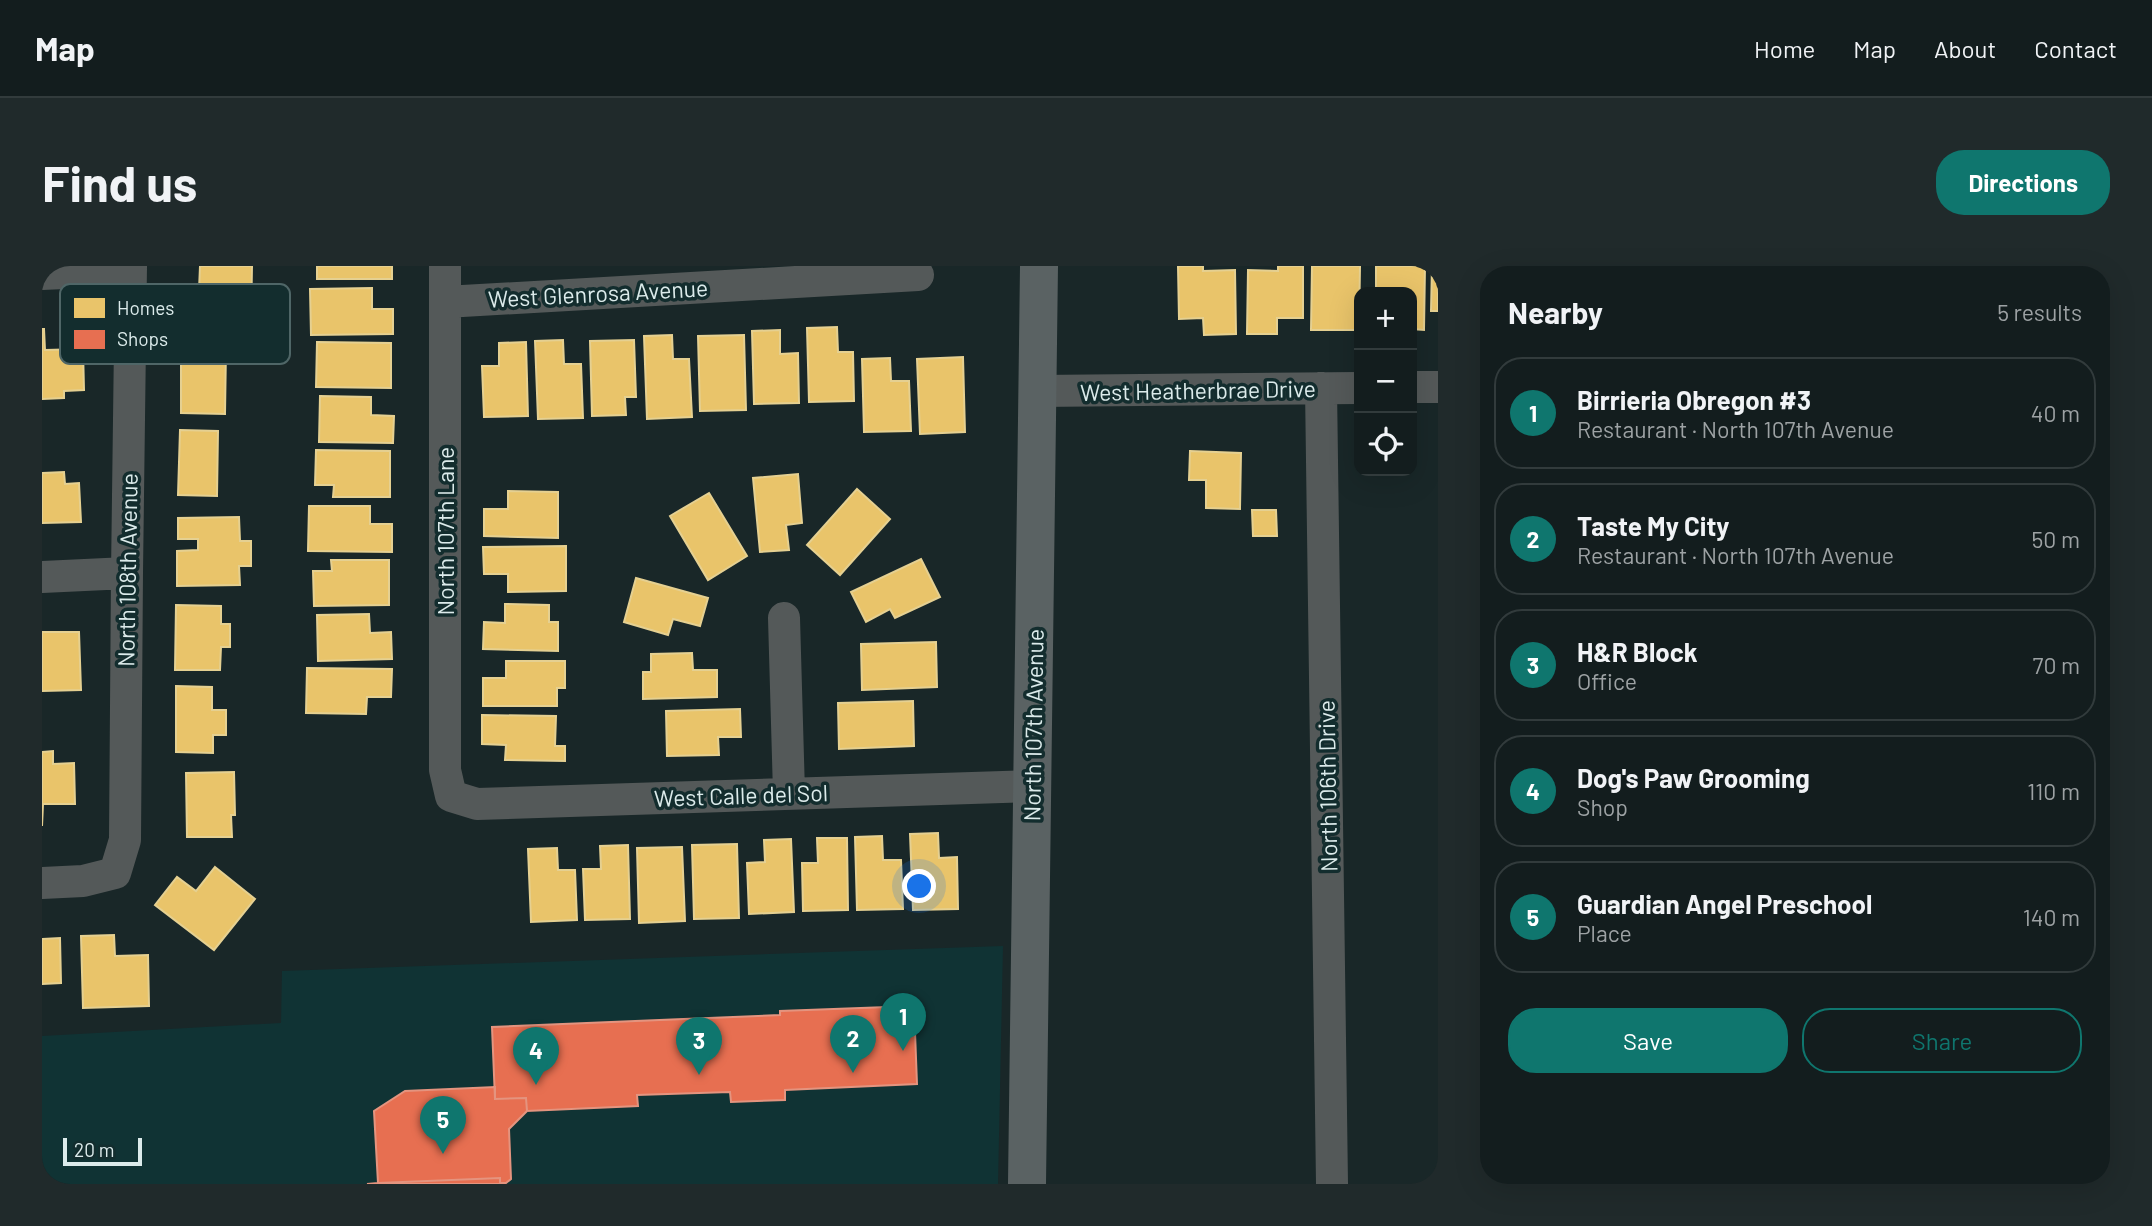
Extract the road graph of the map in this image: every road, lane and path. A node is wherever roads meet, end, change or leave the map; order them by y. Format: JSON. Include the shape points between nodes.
{"nodes":[{"id":1,"x":445,"y":266,"type":"edge"},
{"id":2,"x":1039,"y":266,"type":"edge"},
{"id":3,"x":131,"y":268,"type":"edge"},
{"id":4,"x":42,"y":274,"type":"edge"},
{"id":5,"x":918,"y":275,"type":"dead end"},
{"id":6,"x":445,"y":302,"type":"junction"},
{"id":7,"x":130,"y":364,"type":"edge"},
{"id":8,"x":1417,"y":387,"type":"edge"},
{"id":9,"x":1438,"y":387,"type":"edge"},
{"id":10,"x":1321,"y":388,"type":"junction"},
{"id":11,"x":1354,"y":388,"type":"edge"},
{"id":12,"x":1037,"y":391,"type":"junction"},
{"id":13,"x":127,"y":573,"type":"junction"},
{"id":14,"x":42,"y":577,"type":"edge"},
{"id":15,"x":785,"y":618,"type":"dead end"},
{"id":16,"x":1032,"y":786,"type":"junction"},
{"id":17,"x":789,"y":793,"type":"junction"},
{"id":18,"x":451,"y":796,"type":"joint"},
{"id":19,"x":42,"y":883,"type":"edge"},
{"id":20,"x":1027,"y":1184,"type":"edge"},
{"id":21,"x":1332,"y":1184,"type":"edge"}],
"edges":[{"from":1,"to":6,"type":"street","name":"North 107th Lane"},
{"from":2,"to":12,"type":"main road","name":"North 107th Avenue"},
{"from":3,"to":4,"type":"street"},
{"from":5,"to":6,"type":"street","name":"West Glenrosa Avenue"},
{"from":6,"to":18,"type":"street","name":"North 107th Lane","via":[[445,770]]},
{"from":7,"to":13,"type":"street","name":"North 108th Avenue"},
{"from":8,"to":9,"type":"street"},
{"from":10,"to":11,"type":"street","name":"West Heatherbrae Drive"},
{"from":10,"to":12,"type":"street","name":"West Heatherbrae Drive"},
{"from":10,"to":21,"type":"street","name":"North 106th Drive"},
{"from":12,"to":16,"type":"main road","name":"North 107th Avenue"},
{"from":13,"to":14,"type":"street"},
{"from":13,"to":19,"type":"street","name":"North 108th Avenue","via":[[125,840],[115,873],[83,881]]},
{"from":15,"to":17,"type":"street"},
{"from":16,"to":17,"type":"street","name":"West Calle del Sol"},
{"from":16,"to":20,"type":"main road","name":"North 107th Avenue"},
{"from":17,"to":18,"type":"street","name":"West Calle del Sol","via":[[477,804]]}]}
